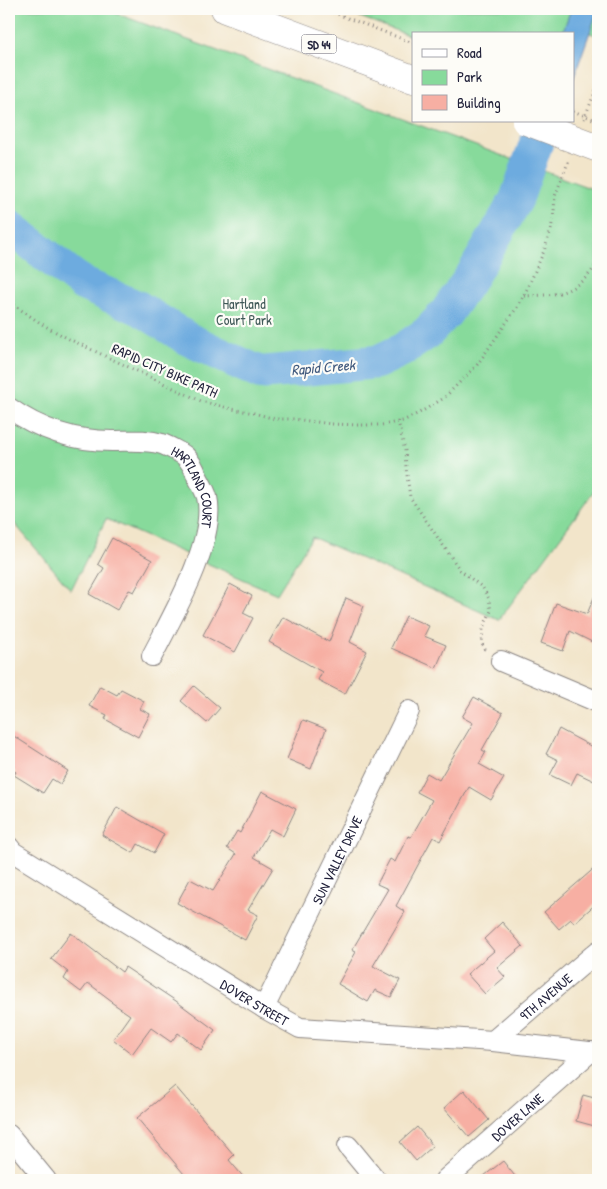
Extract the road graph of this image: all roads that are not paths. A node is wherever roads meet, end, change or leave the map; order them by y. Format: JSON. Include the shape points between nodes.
{"nodes":[{"id":1,"x":225,"y":9,"type":"edge"},
{"id":2,"x":412,"y":79,"type":"edge"},
{"id":3,"x":529,"y":122,"type":"edge"},
{"id":4,"x":598,"y":148,"type":"edge"},
{"id":5,"x":9,"y":408,"type":"edge"},
{"id":6,"x":152,"y":656,"type":"dead end"},
{"id":7,"x":501,"y":661,"type":"road end"},
{"id":8,"x":598,"y":702,"type":"edge"},
{"id":9,"x":409,"y":711,"type":"dead end"},
{"id":10,"x":9,"y":847,"type":"edge"},
{"id":11,"x":598,"y":952,"type":"edge"},
{"id":12,"x":264,"y":1008,"type":"junction"},
{"id":13,"x":493,"y":1041,"type":"junction"},
{"id":14,"x":594,"y":1052,"type":"edge"},
{"id":15,"x":9,"y":1135,"type":"edge"},
{"id":16,"x":348,"y":1146,"type":"dead end"},
{"id":17,"x":46,"y":1180,"type":"edge"},
{"id":18,"x":376,"y":1180,"type":"edge"},
{"id":19,"x":445,"y":1180,"type":"edge"}],
"edges":[{"from":1,"to":2,"type":"main road","number":"SD 44"},
{"from":3,"to":4,"type":"main road","bridge":true},
{"from":5,"to":6,"type":"street","name":"HARTLAND COURT","via":[[43,428],[76,438],[162,444],[186,456],[196,472],[207,496],[208,519],[200,553],[183,596]]},
{"from":7,"to":8,"type":"street"},
{"from":9,"to":12,"type":"street","name":"SUN VALLEY DRIVE"},
{"from":10,"to":12,"type":"street","name":"DOVER STREET"},
{"from":11,"to":13,"type":"street","name":"9TH AVENUE"},
{"from":12,"to":13,"type":"street","name":"DOVER STREET","via":[[300,1028]]},
{"from":13,"to":14,"type":"street","name":"DOVER STREET"},
{"from":14,"to":19,"type":"street","name":"DOVER LANE"},
{"from":15,"to":17,"type":"street"},
{"from":16,"to":18,"type":"street"}]}
